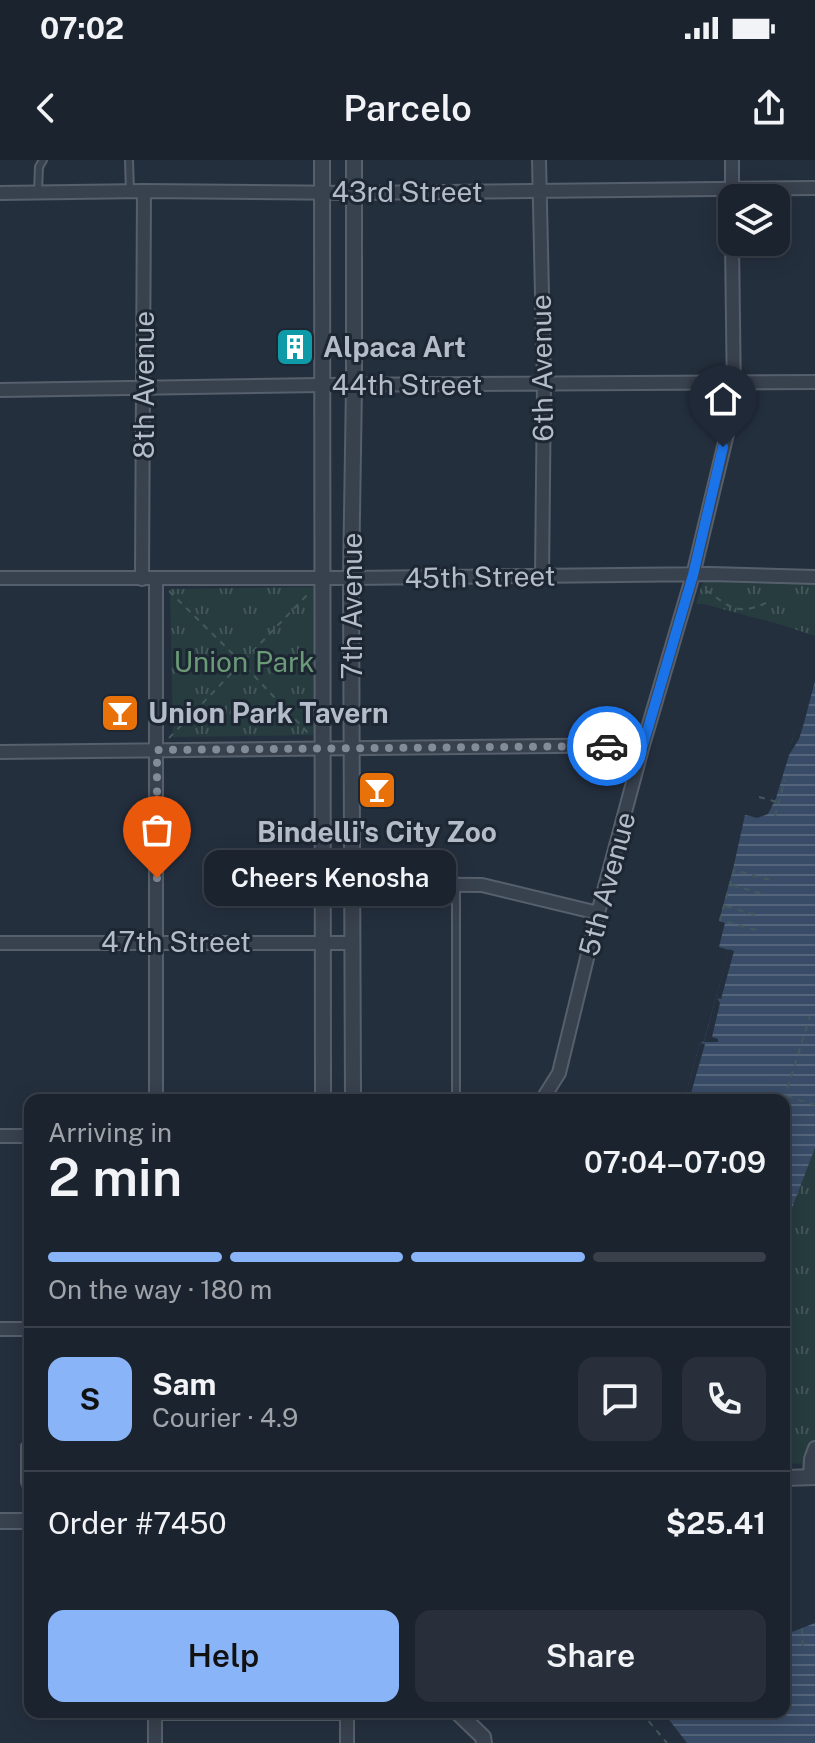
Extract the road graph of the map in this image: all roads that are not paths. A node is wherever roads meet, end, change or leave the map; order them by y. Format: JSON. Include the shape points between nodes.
{"nodes":[{"id":1,"x":33,"y":160,"type":"edge"},
{"id":2,"x":129,"y":160,"type":"edge"},
{"id":3,"x":322,"y":160,"type":"edge"},
{"id":4,"x":354,"y":160,"type":"edge"},
{"id":5,"x":539,"y":160,"type":"edge"},
{"id":6,"x":732,"y":160,"type":"edge"},
{"id":7,"x":41,"y":164,"type":"edge"},
{"id":8,"x":732,"y":184,"type":"edge"},
{"id":9,"x":815,"y":188,"type":"edge"},
{"id":10,"x":790,"y":190,"type":"edge"},
{"id":11,"x":130,"y":191,"type":"junction"},
{"id":12,"x":144,"y":191,"type":"junction"},
{"id":13,"x":540,"y":191,"type":"junction"},
{"id":14,"x":38,"y":192,"type":"junction"},
{"id":15,"x":0,"y":193,"type":"edge"},
{"id":16,"x":322,"y":193,"type":"junction"},
{"id":17,"x":354,"y":193,"type":"junction"},
{"id":18,"x":718,"y":193,"type":"edge"},
{"id":19,"x":732,"y":256,"type":"edge"},
{"id":20,"x":734,"y":382,"type":"junction"},
{"id":21,"x":815,"y":382,"type":"edge"},
{"id":22,"x":544,"y":384,"type":"junction"},
{"id":23,"x":321,"y":385,"type":"junction"},
{"id":24,"x":354,"y":386,"type":"junction"},
{"id":25,"x":144,"y":389,"type":"junction"},
{"id":26,"x":0,"y":390,"type":"edge"},
{"id":27,"x":693,"y":575,"type":"junction"},
{"id":28,"x":542,"y":577,"type":"junction"},
{"id":29,"x":815,"y":577,"type":"edge"},
{"id":30,"x":0,"y":578,"type":"edge"},
{"id":31,"x":351,"y":578,"type":"junction"},
{"id":32,"x":142,"y":579,"type":"junction"},
{"id":33,"x":156,"y":579,"type":"junction"},
{"id":34,"x":318,"y":584,"type":"junction"},
{"id":35,"x":643,"y":745,"type":"junction"},
{"id":36,"x":323,"y":749,"type":"junction"},
{"id":37,"x":352,"y":749,"type":"junction"},
{"id":38,"x":157,"y":750,"type":"junction"},
{"id":39,"x":0,"y":752,"type":"edge"},
{"id":40,"x":456,"y":883,"type":"junction"},
{"id":41,"x":352,"y":884,"type":"junction"},
{"id":42,"x":598,"y":913,"type":"junction"},
{"id":43,"x":156,"y":942,"type":"junction"},
{"id":44,"x":324,"y":942,"type":"junction"},
{"id":45,"x":0,"y":943,"type":"edge"},
{"id":46,"x":352,"y":943,"type":"junction"},
{"id":47,"x":156,"y":1094,"type":"edge"},
{"id":48,"x":323,"y":1094,"type":"edge"},
{"id":49,"x":353,"y":1094,"type":"edge"},
{"id":50,"x":456,"y":1094,"type":"edge"},
{"id":51,"x":546,"y":1094,"type":"edge"},
{"id":52,"x":0,"y":1136,"type":"edge"},
{"id":53,"x":24,"y":1136,"type":"edge"},
{"id":54,"x":0,"y":1329,"type":"edge"},
{"id":55,"x":24,"y":1329,"type":"edge"},
{"id":56,"x":815,"y":1448,"type":"edge"},
{"id":57,"x":812,"y":1477,"type":"edge"},
{"id":58,"x":790,"y":1478,"type":"edge"},
{"id":59,"x":0,"y":1521,"type":"edge"},
{"id":60,"x":24,"y":1521,"type":"edge"},
{"id":61,"x":155,"y":1718,"type":"edge"},
{"id":62,"x":347,"y":1718,"type":"edge"},
{"id":63,"x":463,"y":1718,"type":"edge"},
{"id":64,"x":155,"y":1743,"type":"edge"},
{"id":65,"x":347,"y":1743,"type":"edge"},
{"id":66,"x":484,"y":1743,"type":"edge"}],
"edges":[{"from":1,"to":7,"type":"lane"},
{"from":2,"to":11,"type":"lane"},
{"from":3,"to":16,"type":"street","name":"7th Avenue"},
{"from":4,"to":17,"type":"street","name":"7th Avenue"},
{"from":5,"to":13,"type":"street","name":"6th Avenue"},
{"from":6,"to":8,"type":"street"},
{"from":7,"to":14,"type":"lane"},
{"from":9,"to":10,"type":"street","name":"43rd Street"},
{"from":11,"to":12,"type":"street","name":"43rd Street"},
{"from":11,"to":14,"type":"street","name":"43rd Street"},
{"from":12,"to":16,"type":"street","name":"43rd Street"},
{"from":12,"to":25,"type":"street","name":"8th Avenue"},
{"from":13,"to":17,"type":"street","name":"43rd Street"},
{"from":13,"to":18,"type":"street","name":"43rd Street"},
{"from":13,"to":22,"type":"street","name":"6th Avenue"},
{"from":14,"to":15,"type":"street","name":"43rd Street"},
{"from":16,"to":17,"type":"street","name":"43rd Street"},
{"from":16,"to":23,"type":"street","name":"7th Avenue"},
{"from":17,"to":24,"type":"street","name":"7th Avenue"},
{"from":19,"to":20,"type":"street","name":"5th Avenue"},
{"from":20,"to":21,"type":"street","name":"44th Street"},
{"from":20,"to":22,"type":"street","name":"44th Street"},
{"from":20,"to":27,"type":"street","name":"5th Avenue","via":[[733,409]]},
{"from":22,"to":24,"type":"street","name":"44th Street"},
{"from":22,"to":28,"type":"street","name":"6th Avenue"},
{"from":23,"to":24,"type":"street","name":"44th Street"},
{"from":23,"to":25,"type":"street","name":"44th Street"},
{"from":23,"to":34,"type":"street","name":"7th Avenue"},
{"from":24,"to":31,"type":"street","name":"7th Avenue"},
{"from":25,"to":26,"type":"street","name":"44th Street"},
{"from":25,"to":32,"type":"street","name":"8th Avenue"},
{"from":27,"to":28,"type":"street","name":"45th Street"},
{"from":27,"to":29,"type":"street","name":"45th Street"},
{"from":27,"to":35,"type":"street","name":"5th Avenue"},
{"from":28,"to":31,"type":"street","name":"45th Street"},
{"from":30,"to":32,"type":"street","name":"45th Street"},
{"from":31,"to":34,"type":"street","name":"45th Street"},
{"from":31,"to":37,"type":"street","name":"7th Avenue"},
{"from":32,"to":33,"type":"street","name":"45th Street"},
{"from":33,"to":34,"type":"street","name":"45th Street"},
{"from":33,"to":38,"type":"street"},
{"from":34,"to":36,"type":"street","name":"7th Avenue"},
{"from":35,"to":37,"type":"street"},
{"from":35,"to":42,"type":"street","name":"5th Avenue"},
{"from":36,"to":37,"type":"street"},
{"from":36,"to":38,"type":"street"},
{"from":36,"to":44,"type":"street","name":"7th Avenue"},
{"from":37,"to":41,"type":"street","name":"7th Avenue"},
{"from":38,"to":39,"type":"street"},
{"from":38,"to":43,"type":"street"},
{"from":40,"to":41,"type":"street"},
{"from":40,"to":42,"type":"street"},
{"from":40,"to":50,"type":"lane"},
{"from":41,"to":46,"type":"street","name":"7th Avenue"},
{"from":42,"to":51,"type":"street","name":"5th Avenue","via":[[559,1073]]},
{"from":43,"to":44,"type":"street","name":"47th Street"},
{"from":43,"to":45,"type":"street","name":"47th Street"},
{"from":43,"to":47,"type":"street"},
{"from":44,"to":46,"type":"street","name":"47th Street"},
{"from":44,"to":48,"type":"street","name":"7th Avenue"},
{"from":46,"to":49,"type":"street","name":"7th Avenue"},
{"from":52,"to":53,"type":"street"},
{"from":54,"to":55,"type":"street"},
{"from":56,"to":57,"type":"street"},
{"from":57,"to":58,"type":"street"},
{"from":59,"to":60,"type":"street"},
{"from":61,"to":64,"type":"street"},
{"from":62,"to":65,"type":"street"},
{"from":63,"to":66,"type":"street"}]}
